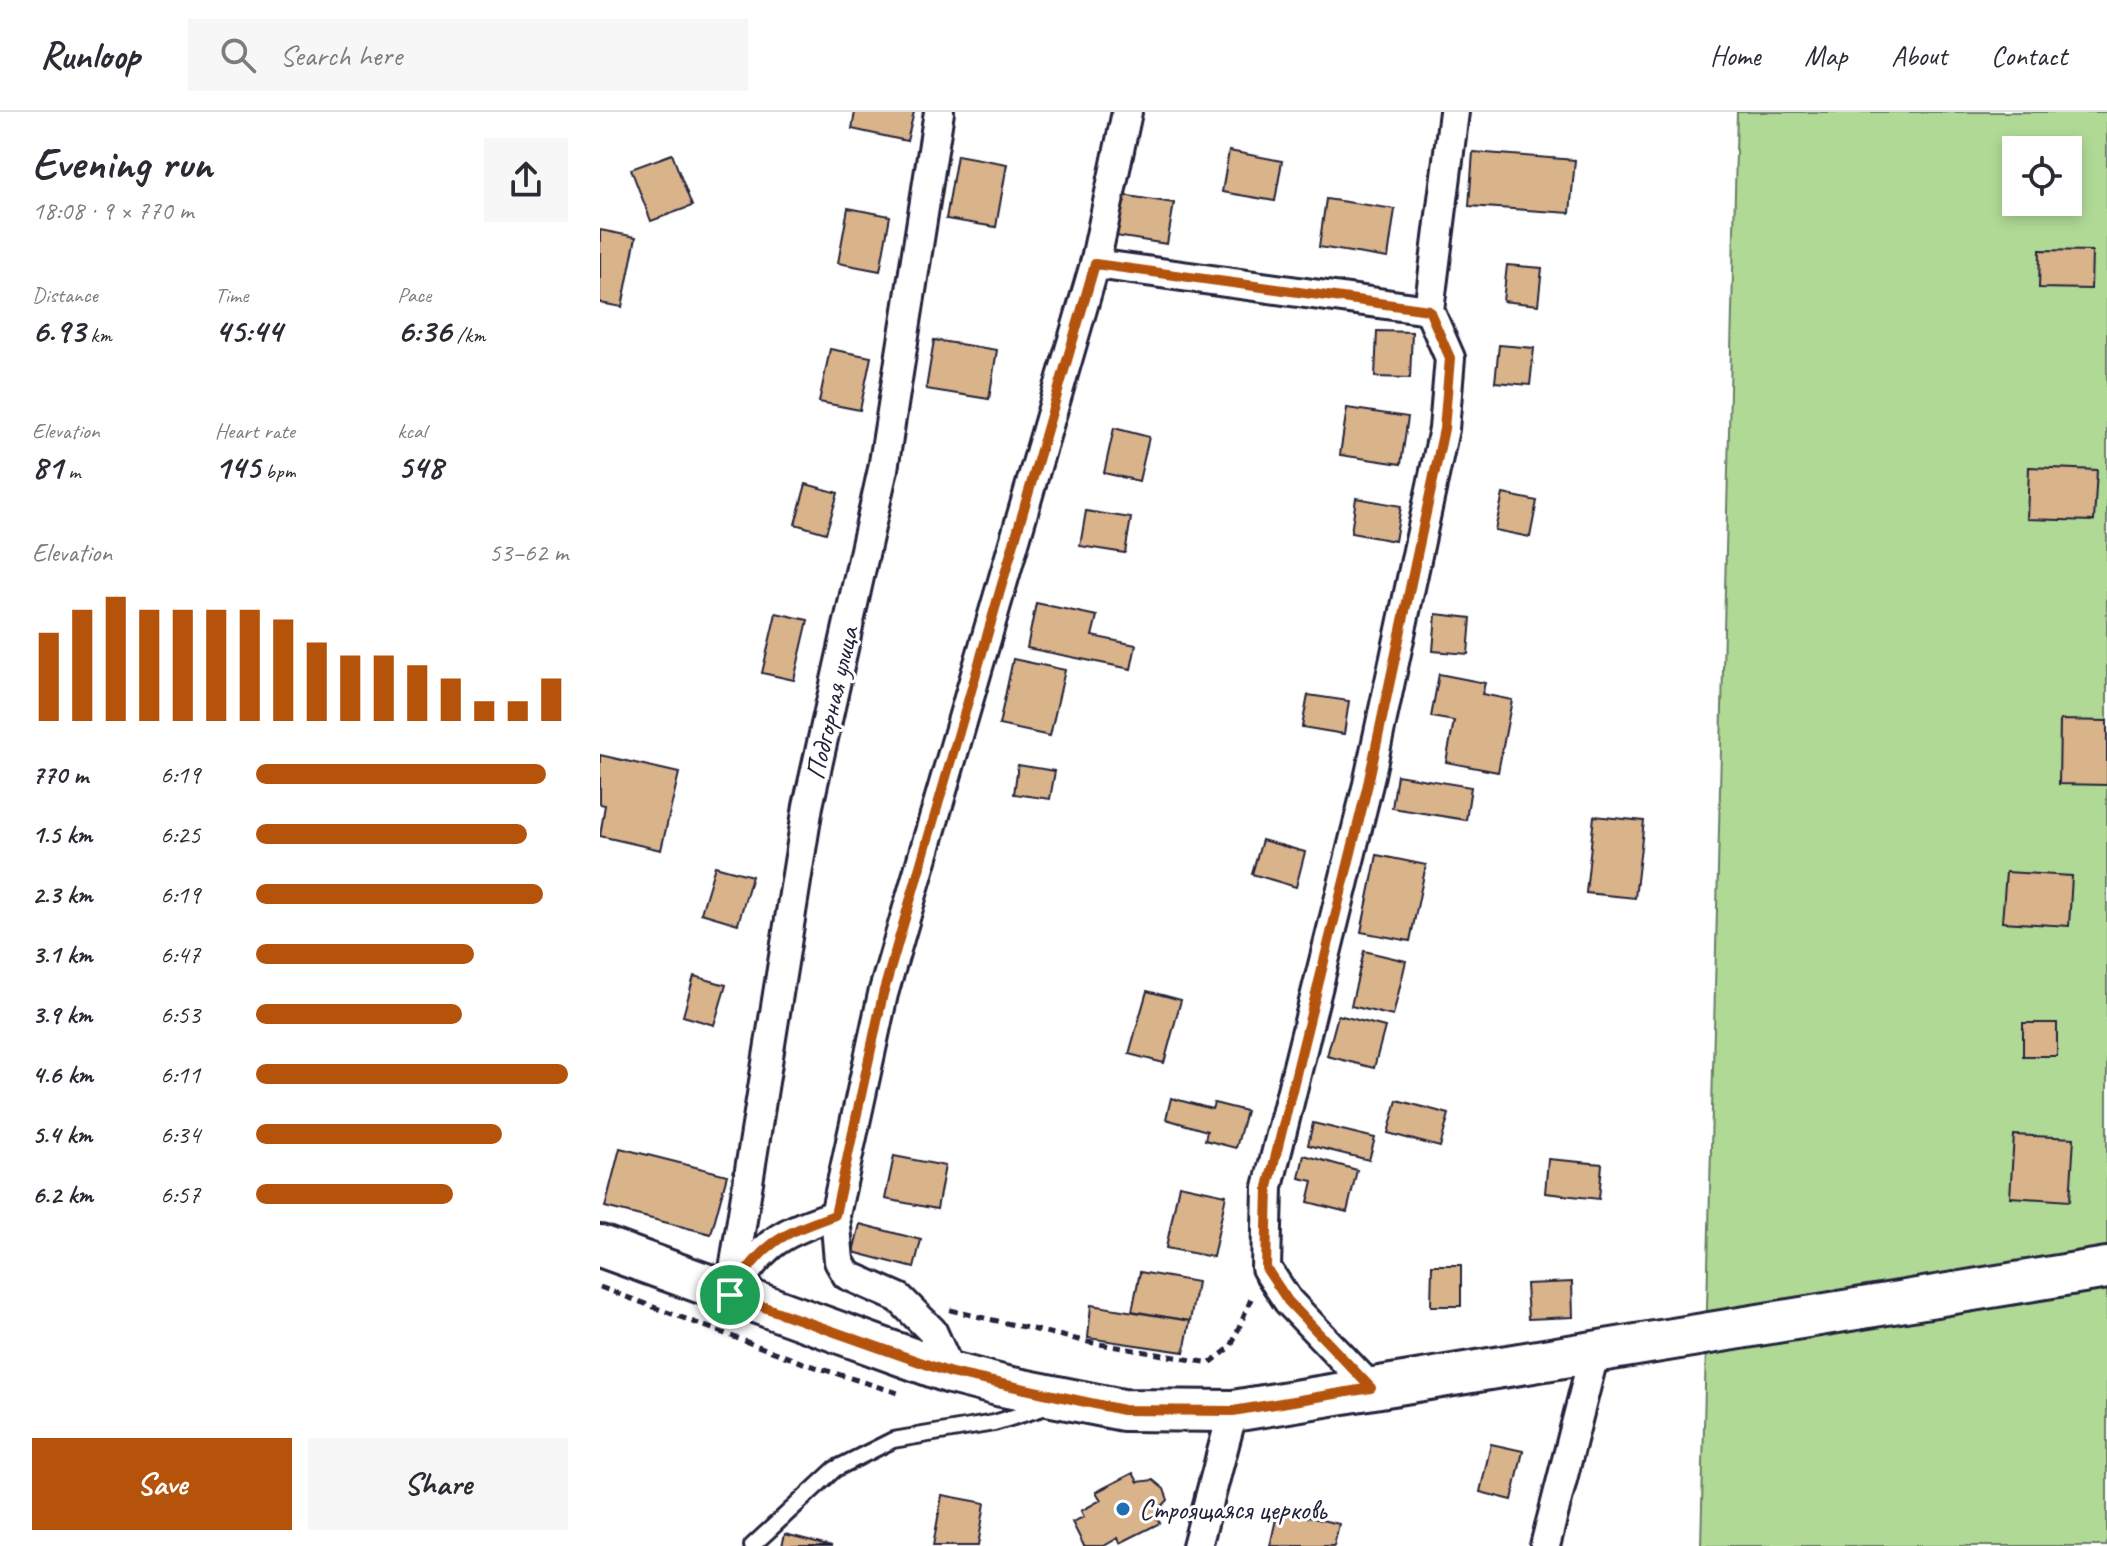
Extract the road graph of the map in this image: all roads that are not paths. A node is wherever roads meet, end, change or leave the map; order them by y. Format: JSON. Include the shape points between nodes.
{"nodes":[{"id":1,"x":939,"y":112,"type":"edge"},
{"id":2,"x":1127,"y":112,"type":"edge"},
{"id":3,"x":1454,"y":112,"type":"edge"},
{"id":4,"x":1095,"y":264,"type":"junction"},
{"id":5,"x":1429,"y":310,"type":"junction"},
{"id":6,"x":835,"y":1215,"type":"junction"},
{"id":7,"x":600,"y":1246,"type":"edge"},
{"id":8,"x":2107,"y":1268,"type":"edge"},
{"id":9,"x":730,"y":1295,"type":"junction"},
{"id":10,"x":1594,"y":1354,"type":"junction"},
{"id":11,"x":951,"y":1373,"type":"junction"},
{"id":12,"x":1371,"y":1388,"type":"junction"},
{"id":13,"x":1069,"y":1400,"type":"junction"},
{"id":14,"x":1233,"y":1411,"type":"junction"},
{"id":15,"x":752,"y":1546,"type":"edge"},
{"id":16,"x":1197,"y":1546,"type":"edge"},
{"id":17,"x":1545,"y":1546,"type":"edge"}],
"edges":[{"from":1,"to":9,"type":"street","name":"Подгорная улица","via":[[883,469],[808,806]]},
{"from":2,"to":4,"type":"street"},
{"from":3,"to":5,"type":"street"},
{"from":4,"to":5,"type":"street"},
{"from":4,"to":6,"type":"street","via":[[883,994]]},
{"from":5,"to":12,"type":"street","via":[[1450,358],[1444,429],[1368,784],[1268,1187],[1266,1268],[1288,1301]]},
{"from":6,"to":9,"type":"street","via":[[793,1230],[756,1255]]},
{"from":6,"to":11,"type":"street","via":[[839,1261],[847,1275],[899,1298],[932,1331]]},
{"from":7,"to":9,"type":"street"},
{"from":8,"to":10,"type":"street"},
{"from":9,"to":11,"type":"street"},
{"from":10,"to":12,"type":"street"},
{"from":10,"to":17,"type":"street"},
{"from":11,"to":13,"type":"street"},
{"from":12,"to":14,"type":"street"},
{"from":13,"to":14,"type":"street","via":[[1123,1410]]},
{"from":13,"to":15,"type":"lane","via":[[994,1423],[893,1440],[835,1469]]},
{"from":14,"to":16,"type":"street"}]}
